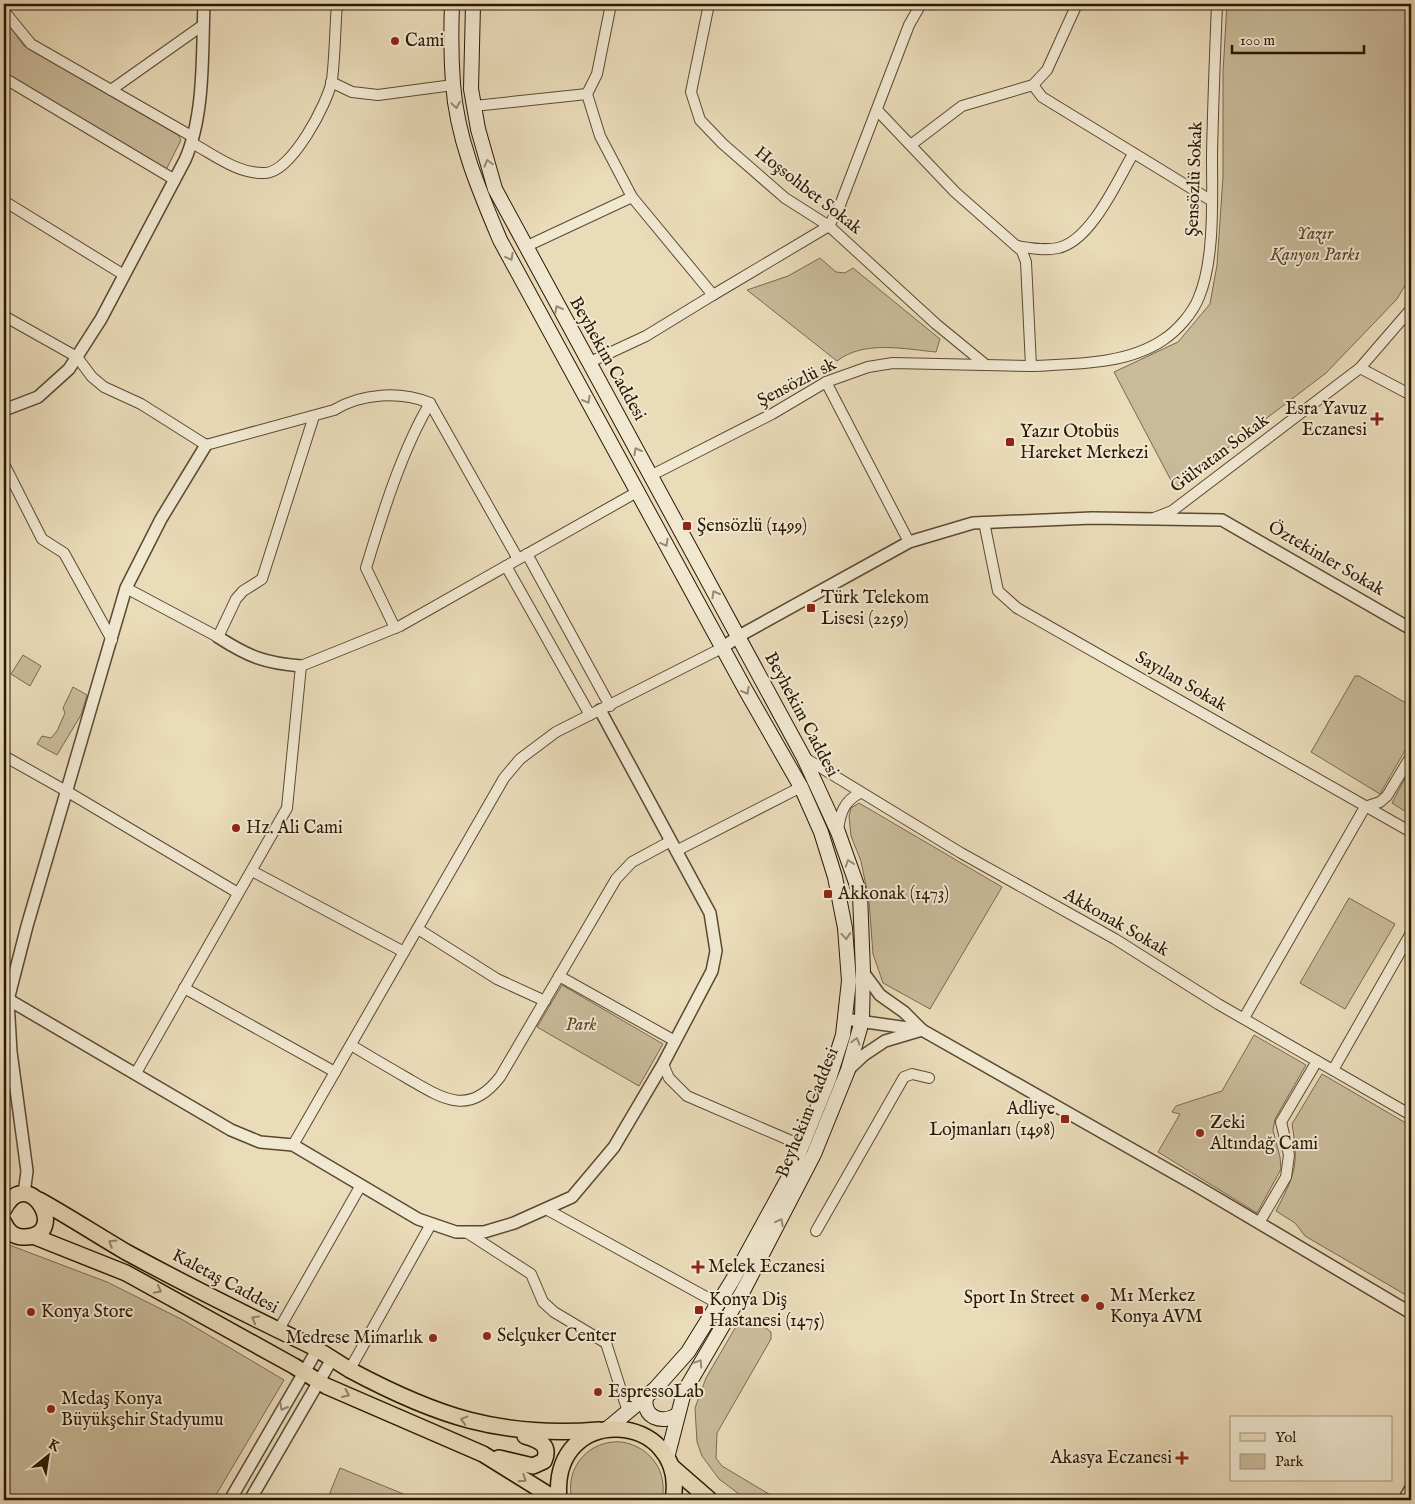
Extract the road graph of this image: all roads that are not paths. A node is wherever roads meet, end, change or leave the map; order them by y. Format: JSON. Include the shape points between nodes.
{"nodes":[{"id":1,"x":204,"y":4,"type":"edge"},
{"id":2,"x":337,"y":4,"type":"edge"},
{"id":3,"x":452,"y":4,"type":"edge"},
{"id":4,"x":473,"y":4,"type":"edge"},
{"id":5,"x":611,"y":4,"type":"edge"},
{"id":6,"x":709,"y":4,"type":"edge"},
{"id":7,"x":921,"y":4,"type":"edge"},
{"id":8,"x":1076,"y":4,"type":"edge"},
{"id":9,"x":1217,"y":4,"type":"edge"},
{"id":10,"x":4,"y":11,"type":"edge"},
{"id":11,"x":204,"y":25,"type":"junction"},
{"id":12,"x":4,"y":78,"type":"edge"},
{"id":13,"x":332,"y":82,"type":"junction"},
{"id":14,"x":453,"y":85,"type":"junction"},
{"id":15,"x":1033,"y":85,"type":"junction"},
{"id":16,"x":111,"y":90,"type":"junction"},
{"id":17,"x":587,"y":94,"type":"junction"},
{"id":18,"x":474,"y":106,"type":"junction"},
{"id":19,"x":876,"y":110,"type":"junction"},
{"id":20,"x":193,"y":140,"type":"junction"},
{"id":21,"x":912,"y":144,"type":"junction"},
{"id":22,"x":1133,"y":154,"type":"junction"},
{"id":23,"x":175,"y":180,"type":"junction"},
{"id":24,"x":632,"y":197,"type":"junction"},
{"id":25,"x":4,"y":201,"type":"edge"},
{"id":26,"x":1212,"y":201,"type":"junction"},
{"id":27,"x":829,"y":226,"type":"junction"},
{"id":28,"x":1016,"y":246,"type":"junction"},
{"id":29,"x":525,"y":247,"type":"junction"},
{"id":30,"x":124,"y":275,"type":"junction"},
{"id":31,"x":713,"y":295,"type":"junction"},
{"id":32,"x":1411,"y":309,"type":"edge"},
{"id":33,"x":4,"y":316,"type":"edge"},
{"id":34,"x":1162,"y":340,"type":"joint"},
{"id":35,"x":77,"y":357,"type":"junction"},
{"id":36,"x":588,"y":364,"type":"junction"},
{"id":37,"x":986,"y":365,"type":"junction"},
{"id":38,"x":1031,"y":366,"type":"junction"},
{"id":39,"x":1360,"y":368,"type":"junction"},
{"id":40,"x":826,"y":382,"type":"junction"},
{"id":41,"x":1411,"y":395,"type":"edge"},
{"id":42,"x":430,"y":403,"type":"junction"},
{"id":43,"x":4,"y":410,"type":"edge"},
{"id":44,"x":314,"y":416,"type":"junction"},
{"id":45,"x":206,"y":445,"type":"junction"},
{"id":46,"x":4,"y":464,"type":"edge"},
{"id":47,"x":650,"y":476,"type":"junction"},
{"id":48,"x":637,"y":492,"type":"junction"},
{"id":49,"x":1154,"y":518,"type":"junction"},
{"id":50,"x":984,"y":522,"type":"junction"},
{"id":51,"x":909,"y":542,"type":"junction"},
{"id":52,"x":522,"y":557,"type":"junction"},
{"id":53,"x":506,"y":566,"type":"junction"},
{"id":54,"x":126,"y":588,"type":"junction"},
{"id":55,"x":395,"y":628,"type":"junction"},
{"id":56,"x":1411,"y":629,"type":"edge"},
{"id":57,"x":739,"y":636,"type":"junction"},
{"id":58,"x":218,"y":637,"type":"junction"},
{"id":59,"x":112,"y":640,"type":"junction"},
{"id":60,"x":722,"y":648,"type":"junction"},
{"id":61,"x":302,"y":666,"type":"junction"},
{"id":62,"x":600,"y":710,"type":"junction"},
{"id":63,"x":4,"y":756,"type":"edge"},
{"id":64,"x":1411,"y":756,"type":"edge"},
{"id":65,"x":804,"y":758,"type":"junction"},
{"id":66,"x":801,"y":787,"type":"junction"},
{"id":67,"x":68,"y":792,"type":"junction"},
{"id":68,"x":860,"y":793,"type":"junction"},
{"id":69,"x":1365,"y":808,"type":"junction"},
{"id":70,"x":838,"y":832,"type":"junction"},
{"id":71,"x":1411,"y":832,"type":"edge"},
{"id":72,"x":673,"y":846,"type":"junction"},
{"id":73,"x":252,"y":871,"type":"junction"},
{"id":74,"x":238,"y":893,"type":"junction"},
{"id":75,"x":418,"y":929,"type":"junction"},
{"id":76,"x":1411,"y":933,"type":"edge"},
{"id":77,"x":404,"y":952,"type":"junction"},
{"id":78,"x":863,"y":972,"type":"junction"},
{"id":79,"x":559,"y":976,"type":"junction"},
{"id":80,"x":184,"y":988,"type":"junction"},
{"id":81,"x":6,"y":999,"type":"edge"},
{"id":82,"x":545,"y":1001,"type":"junction"},
{"id":83,"x":1244,"y":1018,"type":"junction"},
{"id":84,"x":845,"y":1019,"type":"junction"},
{"id":85,"x":862,"y":1021,"type":"junction"},
{"id":86,"x":922,"y":1030,"type":"junction"},
{"id":87,"x":675,"y":1041,"type":"junction"},
{"id":88,"x":350,"y":1045,"type":"junction"},
{"id":89,"x":7,"y":1051,"type":"edge"},
{"id":90,"x":1317,"y":1061,"type":"junction"},
{"id":91,"x":663,"y":1064,"type":"junction"},
{"id":92,"x":848,"y":1070,"type":"junction"},
{"id":93,"x":1333,"y":1070,"type":"junction"},
{"id":94,"x":335,"y":1072,"type":"junction"},
{"id":95,"x":136,"y":1073,"type":"junction"},
{"id":96,"x":929,"y":1078,"type":"dead end"},
{"id":97,"x":1411,"y":1115,"type":"edge"},
{"id":98,"x":293,"y":1145,"type":"junction"},
{"id":99,"x":802,"y":1146,"type":"junction"},
{"id":100,"x":361,"y":1185,"type":"junction"},
{"id":101,"x":16,"y":1200,"type":"edge"},
{"id":102,"x":546,"y":1209,"type":"junction"},
{"id":103,"x":1259,"y":1223,"type":"junction"},
{"id":104,"x":431,"y":1224,"type":"junction"},
{"id":105,"x":5,"y":1227,"type":"edge"},
{"id":106,"x":816,"y":1231,"type":"dead end"},
{"id":107,"x":466,"y":1232,"type":"junction"},
{"id":108,"x":33,"y":1236,"type":"junction"},
{"id":109,"x":717,"y":1303,"type":"junction"},
{"id":110,"x":1411,"y":1312,"type":"edge"},
{"id":111,"x":278,"y":1331,"type":"junction"},
{"id":112,"x":317,"y":1350,"type":"junction"},
{"id":113,"x":332,"y":1359,"type":"junction"},
{"id":114,"x":350,"y":1370,"type":"junction"},
{"id":115,"x":303,"y":1371,"type":"junction"},
{"id":116,"x":318,"y":1382,"type":"junction"},
{"id":117,"x":646,"y":1397,"type":"junction"},
{"id":118,"x":628,"y":1412,"type":"junction"},
{"id":119,"x":677,"y":1416,"type":"junction"},
{"id":120,"x":496,"y":1428,"type":"junction"},
{"id":121,"x":603,"y":1430,"type":"junction"},
{"id":122,"x":482,"y":1454,"type":"junction"},
{"id":123,"x":669,"y":1462,"type":"junction"},
{"id":124,"x":1411,"y":1488,"type":"edge"},
{"id":125,"x":230,"y":1500,"type":"edge"},
{"id":126,"x":250,"y":1500,"type":"edge"},
{"id":127,"x":558,"y":1500,"type":"edge"},
{"id":128,"x":673,"y":1500,"type":"edge"},
{"id":129,"x":710,"y":1500,"type":"edge"},
{"id":130,"x":1404,"y":1500,"type":"edge"}],
"edges":[{"from":1,"to":11,"type":"street"},
{"from":2,"to":13,"type":"street"},
{"from":3,"to":14,"type":"main road","name":"Beyhekim Caddesi"},
{"from":4,"to":18,"type":"main road","name":"Beyhekim Caddesi"},
{"from":5,"to":17,"type":"street","via":[[597,74]]},
{"from":6,"to":27,"type":"street","name":"Hoşsohbet Sokak","via":[[691,92],[700,120],[785,198]]},
{"from":7,"to":19,"type":"street","via":[[909,25]]},
{"from":8,"to":15,"type":"street","via":[[1047,70]]},
{"from":9,"to":26,"type":"street","name":"Şensözlü Sokak"},
{"from":10,"to":16,"type":"street","via":[[31,44]]},
{"from":11,"to":16,"type":"street"},
{"from":11,"to":20,"type":"street"},
{"from":12,"to":23,"type":"street"},
{"from":13,"to":14,"type":"street","via":[[352,92],[378,95]]},
{"from":13,"to":20,"type":"street","via":[[308,134],[285,165],[268,173],[243,172]]},
{"from":14,"to":48,"type":"main road","name":"Beyhekim Caddesi","one_way":true,"via":[[462,138],[500,240]]},
{"from":15,"to":21,"type":"street","via":[[962,106]]},
{"from":15,"to":22,"type":"street","via":[[1042,97]]},
{"from":16,"to":20,"type":"street"},
{"from":17,"to":18,"type":"street"},
{"from":17,"to":24,"type":"street","via":[[600,136]]},
{"from":29,"to":18,"type":"main road","name":"Beyhekim Caddesi","one_way":true,"via":[[495,189]]},
{"from":19,"to":21,"type":"street"},
{"from":19,"to":27,"type":"street"},
{"from":20,"to":23,"type":"street"},
{"from":21,"to":28,"type":"street","via":[[955,192]]},
{"from":22,"to":26,"type":"street"},
{"from":22,"to":28,"type":"street","via":[[1095,219],[1077,237],[1060,248],[1041,250]]},
{"from":23,"to":30,"type":"street"},
{"from":24,"to":29,"type":"street"},
{"from":24,"to":31,"type":"street"},
{"from":25,"to":30,"type":"street"},
{"from":26,"to":34,"type":"street","name":"Şensözlü Sokak","via":[[1207,271],[1199,298],[1182,322]]},
{"from":27,"to":31,"type":"street"},
{"from":27,"to":37,"type":"street","name":"Hoşsohbet Sokak"},
{"from":28,"to":38,"type":"street","via":[[1026,262]]},
{"from":36,"to":29,"type":"main road","name":"Beyhekim Caddesi","one_way":true},
{"from":30,"to":35,"type":"street"},
{"from":31,"to":36,"type":"street","via":[[646,336]]},
{"from":32,"to":39,"type":"street","name":"Gülvatan Sokak"},
{"from":33,"to":35,"type":"street"},
{"from":34,"to":38,"type":"street","name":"Şensözlü sk","via":[[1122,356]]},
{"from":35,"to":43,"type":"street","via":[[69,369],[38,397]]},
{"from":35,"to":45,"type":"street","via":[[104,387],[148,408]]},
{"from":47,"to":36,"type":"main road","name":"Beyhekim Caddesi","one_way":true},
{"from":37,"to":38,"type":"street","name":"Şensözlü sk"},
{"from":37,"to":40,"type":"street","name":"Şensözlü sk","via":[[893,363]]},
{"from":39,"to":41,"type":"street"},
{"from":39,"to":49,"type":"street","name":"Gülvatan Sokak","via":[[1172,511]]},
{"from":40,"to":47,"type":"street","name":"Şensözlü sk","via":[[772,414]]},
{"from":40,"to":51,"type":"street"},
{"from":42,"to":44,"type":"street","via":[[412,396],[374,397],[349,401]]},
{"from":42,"to":52,"type":"street"},
{"from":42,"to":55,"type":"street","via":[[418,424],[366,568]]},
{"from":44,"to":45,"type":"street"},
{"from":44,"to":58,"type":"street","via":[[262,579],[236,599]]},
{"from":45,"to":54,"type":"street","via":[[161,519]]},
{"from":46,"to":59,"type":"street","via":[[42,539],[64,553]]},
{"from":57,"to":47,"type":"main road","name":"Beyhekim Caddesi","one_way":true},
{"from":48,"to":52,"type":"street"},
{"from":48,"to":60,"type":"main road","name":"Beyhekim Caddesi","one_way":true},
{"from":49,"to":50,"type":"street"},
{"from":49,"to":56,"type":"street","name":"Öztekinler Sokak","via":[[1222,520]]},
{"from":50,"to":51,"type":"street"},
{"from":50,"to":69,"type":"street","name":"Sayılan Sokak","via":[[998,591],[1017,608]]},
{"from":51,"to":57,"type":"street"},
{"from":52,"to":53,"type":"street"},
{"from":52,"to":62,"type":"street"},
{"from":53,"to":55,"type":"street"},
{"from":53,"to":62,"type":"street"},
{"from":54,"to":58,"type":"street"},
{"from":54,"to":59,"type":"street"},
{"from":55,"to":61,"type":"street"},
{"from":57,"to":60,"type":"street"},
{"from":57,"to":65,"type":"main road","name":"Beyhekim Caddesi"},
{"from":58,"to":61,"type":"street","via":[[244,654],[274,664]]},
{"from":59,"to":67,"type":"street"},
{"from":60,"to":62,"type":"street"},
{"from":60,"to":66,"type":"main road","name":"Beyhekim Caddesi","one_way":true},
{"from":61,"to":73,"type":"street","via":[[287,808]]},
{"from":62,"to":72,"type":"street"},
{"from":62,"to":75,"type":"street","via":[[556,732],[520,759],[504,778]]},
{"from":63,"to":67,"type":"street"},
{"from":64,"to":69,"type":"street","via":[[1387,796]]},
{"from":65,"to":68,"type":"street","name":"Akkonak Sokak"},
{"from":65,"to":70,"type":"main road","name":"Beyhekim Caddesi"},
{"from":66,"to":72,"type":"street"},
{"from":66,"to":84,"type":"main road","name":"Beyhekim Caddesi","one_way":true,"via":[[821,832],[835,877],[845,928],[850,981]]},
{"from":67,"to":74,"type":"street"},
{"from":67,"to":81,"type":"street"},
{"from":68,"to":70,"type":"street","via":[[844,805]]},
{"from":68,"to":83,"type":"street","name":"Akkonak Sokak","via":[[1115,939]]},
{"from":69,"to":71,"type":"street","name":"Sayılan Sokak"},
{"from":69,"to":83,"type":"street"},
{"from":78,"to":70,"type":"main road","name":"Beyhekim Caddesi","one_way":true,"via":[[860,894]]},
{"from":72,"to":79,"type":"street","via":[[632,862],[616,879]]},
{"from":72,"to":87,"type":"street","via":[[710,913],[716,951],[712,971]]},
{"from":73,"to":74,"type":"street"},
{"from":73,"to":77,"type":"street"},
{"from":74,"to":80,"type":"street"},
{"from":75,"to":77,"type":"street"},
{"from":75,"to":82,"type":"street","via":[[497,979]]},
{"from":76,"to":93,"type":"street"},
{"from":77,"to":88,"type":"street"},
{"from":78,"to":85,"type":"main road","name":"Beyhekim Caddesi"},
{"from":78,"to":86,"type":"street","via":[[880,995]]},
{"from":79,"to":82,"type":"street"},
{"from":79,"to":87,"type":"street"},
{"from":80,"to":94,"type":"street"},
{"from":80,"to":95,"type":"street"},
{"from":81,"to":89,"type":"street"},
{"from":81,"to":95,"type":"street"},
{"from":82,"to":88,"type":"street","via":[[500,1077],[480,1097],[445,1100]]},
{"from":83,"to":90,"type":"street","name":"Akkonak Sokak"},
{"from":84,"to":85,"type":"street"},
{"from":84,"to":99,"type":"main road","name":"Beyhekim Caddesi","via":[[829,1079]]},
{"from":85,"to":86,"type":"street"},
{"from":92,"to":85,"type":"main road","name":"Beyhekim Caddesi","one_way":true},
{"from":86,"to":92,"type":"street","via":[[885,1041]]},
{"from":86,"to":103,"type":"street"},
{"from":87,"to":91,"type":"street"},
{"from":88,"to":94,"type":"street"},
{"from":89,"to":101,"type":"street","via":[[27,1171]]},
{"from":90,"to":93,"type":"street","name":"Akkonak Sokak"},
{"from":90,"to":103,"type":"street","via":[[1281,1122],[1289,1156],[1286,1177]]},
{"from":91,"to":99,"type":"street","via":[[669,1078],[687,1096]]},
{"from":91,"to":102,"type":"street","via":[[614,1147],[572,1197]]},
{"from":119,"to":92,"type":"main road","name":"Beyhekim Caddesi","one_way":true,"via":[[688,1382],[743,1291],[814,1154]]},
{"from":93,"to":97,"type":"street","name":"Akkonak Sokak"},
{"from":94,"to":98,"type":"street"},
{"from":95,"to":98,"type":"street","via":[[231,1130],[260,1142]]},
{"from":96,"to":106,"type":"street","via":[[912,1074],[904,1077]]},
{"from":98,"to":100,"type":"street"},
{"from":99,"to":109,"type":"main road","name":"Beyhekim Caddesi","via":[[782,1189]]},
{"from":100,"to":104,"type":"street"},
{"from":100,"to":111,"type":"street"},
{"from":101,"to":108,"type":"main road","via":[[43,1206],[46,1219]]},
{"from":111,"to":101,"type":"main road","name":"Kaletaş Caddesi","one_way":true,"via":[[126,1252]]},
{"from":102,"to":107,"type":"street","via":[[484,1232]]},
{"from":102,"to":109,"type":"street"},
{"from":103,"to":110,"type":"street"},
{"from":104,"to":107,"type":"street"},
{"from":104,"to":114,"type":"street"},
{"from":105,"to":108,"type":"main road","via":[[19,1237]]},
{"from":107,"to":118,"type":"street","via":[[531,1274],[543,1302],[554,1312],[606,1343]]},
{"from":108,"to":115,"type":"main road","one_way":true,"via":[[126,1273]]},
{"from":109,"to":117,"type":"main road","name":"Beyhekim Caddesi","via":[[688,1352]]},
{"from":111,"to":112,"type":"main road","name":"Kaletaş Caddesi"},
{"from":112,"to":113,"type":"main road","name":"Kaletaş Caddesi"},
{"from":112,"to":115,"type":"street"},
{"from":113,"to":114,"type":"main road","name":"Kaletaş Caddesi"},
{"from":113,"to":116,"type":"street"},
{"from":120,"to":114,"type":"main road","name":"Kaletaş Caddesi","one_way":true,"via":[[420,1405]]},
{"from":115,"to":116,"type":"main road"},
{"from":115,"to":125,"type":"street","one_way":true},
{"from":116,"to":122,"type":"main road","one_way":true},
{"from":116,"to":126,"type":"street"},
{"from":117,"to":118,"type":"main road","name":"Beyhekim Caddesi"},
{"from":117,"to":119,"type":"main road","via":[[647,1410],[653,1417],[662,1420]]},
{"from":118,"to":121,"type":"main road","name":"Beyhekim Caddesi"},
{"from":119,"to":123,"type":"main road","name":"Beyhekim Caddesi"},
{"from":120,"to":121,"type":"main road","name":"Kaletaş Caddesi","via":[[543,1433]]},
{"from":120,"to":122,"type":"main road","via":[[540,1441],[547,1450],[544,1461],[540,1465],[527,1466]]},
{"from":121,"to":123,"type":"main road","name":"Kaletaş Caddesi","via":[[625,1429],[642,1434],[656,1444]]},
{"from":121,"to":127,"type":"main road","via":[[580,1440],[566,1456],[558,1476]]},
{"from":122,"to":127,"type":"main road","one_way":true},
{"from":123,"to":128,"type":"main road","via":[[674,1483]]},
{"from":123,"to":129,"type":"main road","name":"Kaletaş Caddesi"},
{"from":124,"to":130,"type":"street"}]}
